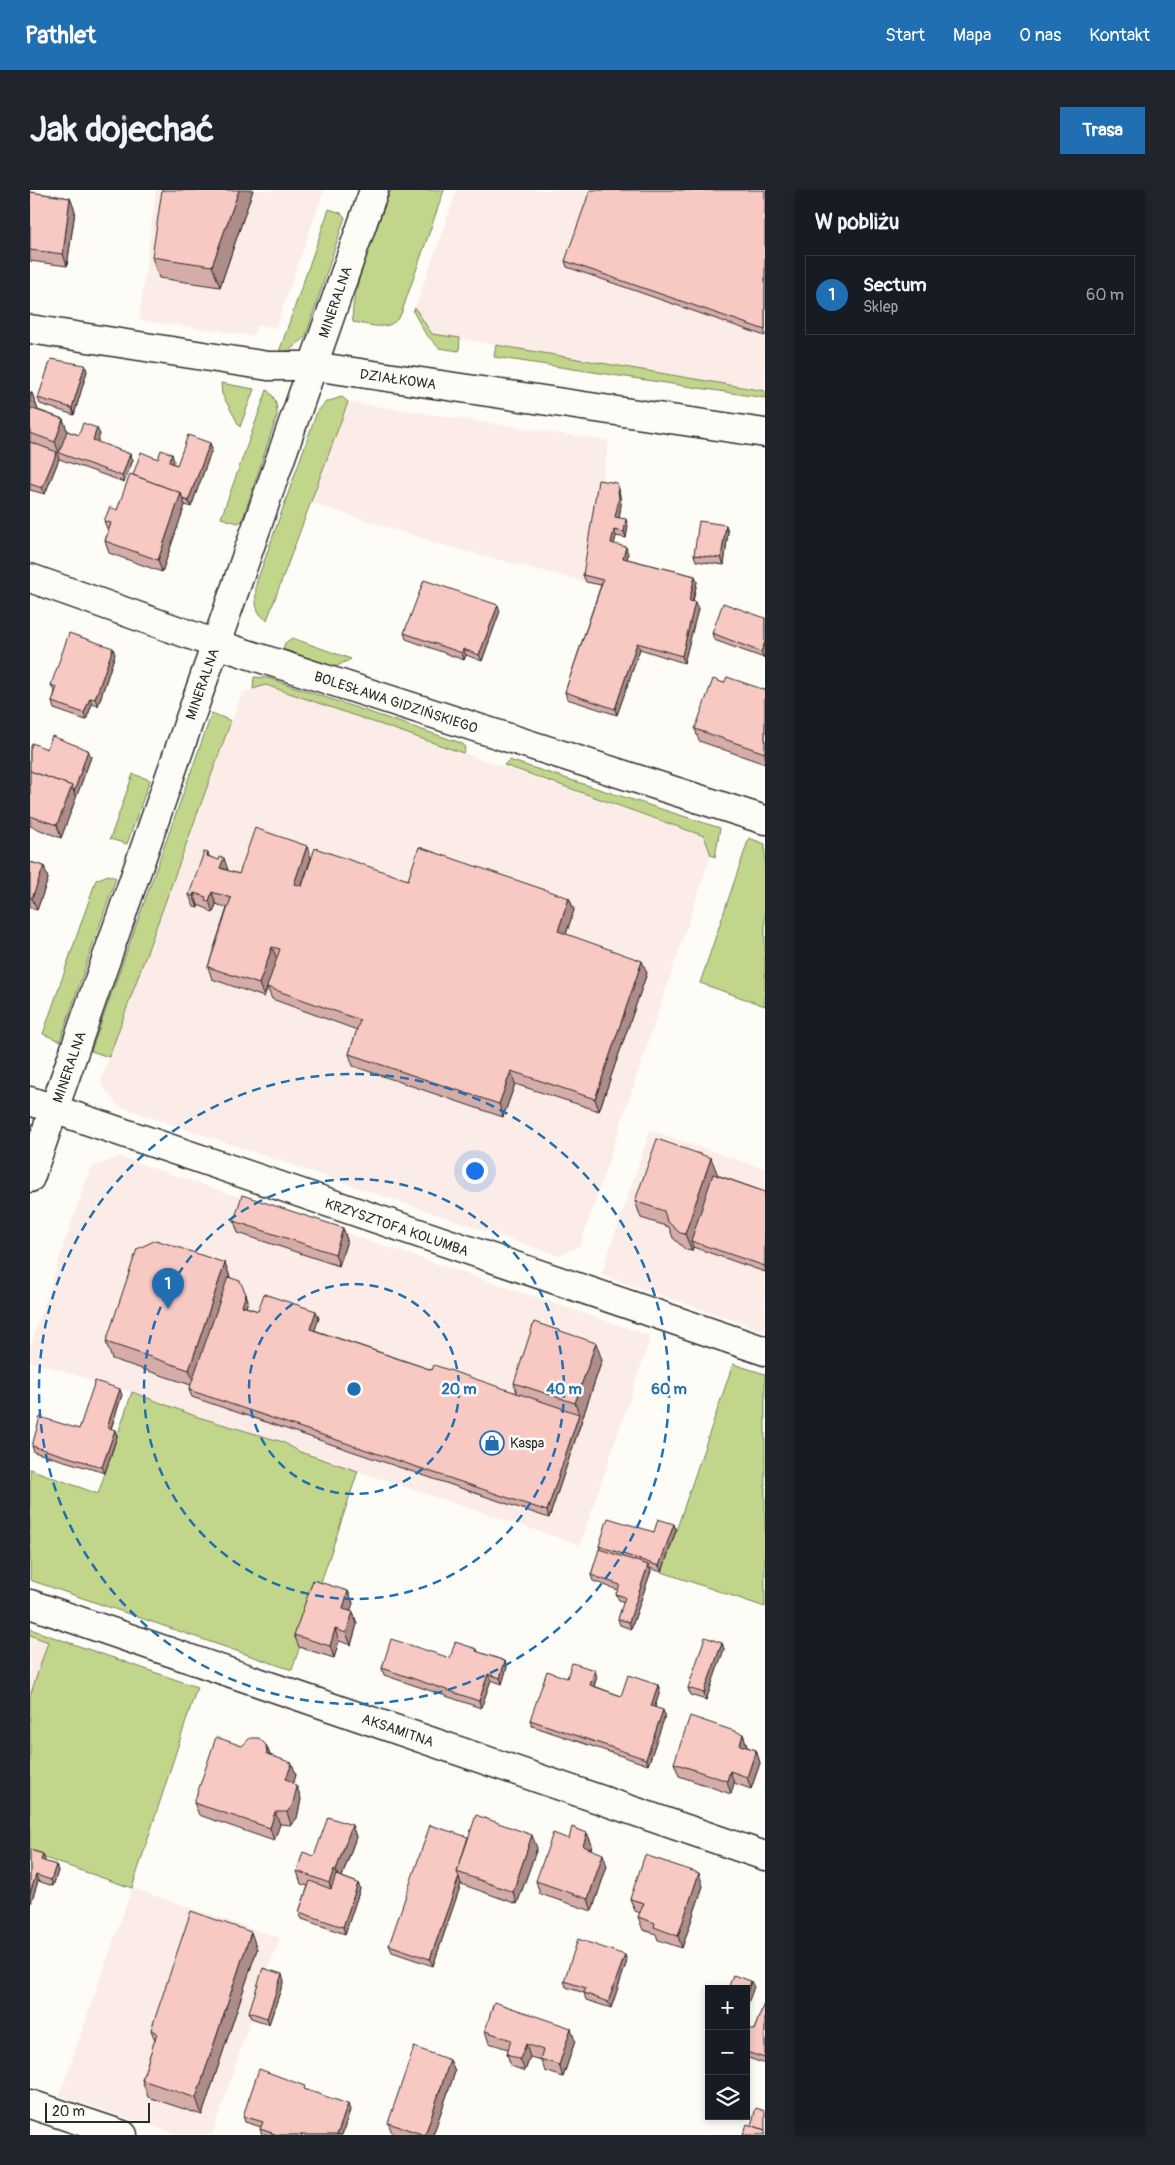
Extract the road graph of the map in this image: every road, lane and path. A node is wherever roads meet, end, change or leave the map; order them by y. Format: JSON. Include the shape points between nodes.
{"nodes":[{"id":1,"x":374,"y":190,"type":"edge"},
{"id":2,"x":30,"y":329,"type":"edge"},
{"id":3,"x":313,"y":366,"type":"junction"},
{"id":4,"x":765,"y":433,"type":"edge"},
{"id":5,"x":30,"y":578,"type":"edge"},
{"id":6,"x":216,"y":644,"type":"junction"},
{"id":7,"x":765,"y":820,"type":"edge"},
{"id":8,"x":42,"y":1106,"type":"edge"},
{"id":9,"x":30,"y":1178,"type":"edge"},
{"id":10,"x":765,"y":1351,"type":"edge"},
{"id":11,"x":30,"y":1604,"type":"edge"},
{"id":12,"x":765,"y":1856,"type":"edge"},
{"id":13,"x":30,"y":2104,"type":"edge"},
{"id":14,"x":122,"y":2135,"type":"edge"}],
"edges":[{"from":1,"to":3,"type":"street","name":"MINERALNA"},
{"from":2,"to":3,"type":"street","name":"DZIAŁKOWA","via":[[268,366]]},
{"from":3,"to":4,"type":"street","name":"DZIAŁKOWA"},
{"from":3,"to":6,"type":"street","name":"MINERALNA"},
{"from":5,"to":6,"type":"street","name":"BOLESŁAWA GIDZIŃSKIEGO"},
{"from":6,"to":7,"type":"street","name":"BOLESŁAWA GIDZIŃSKIEGO"},
{"from":6,"to":8,"type":"street","name":"MINERALNA"},
{"from":8,"to":9,"type":"street","name":"MINERALNA"},
{"from":8,"to":10,"type":"street","name":"KRZYSZTOFA KOLUMBA"},
{"from":11,"to":12,"type":"street","name":"AKSAMITNA"},
{"from":13,"to":14,"type":"street"}]}
